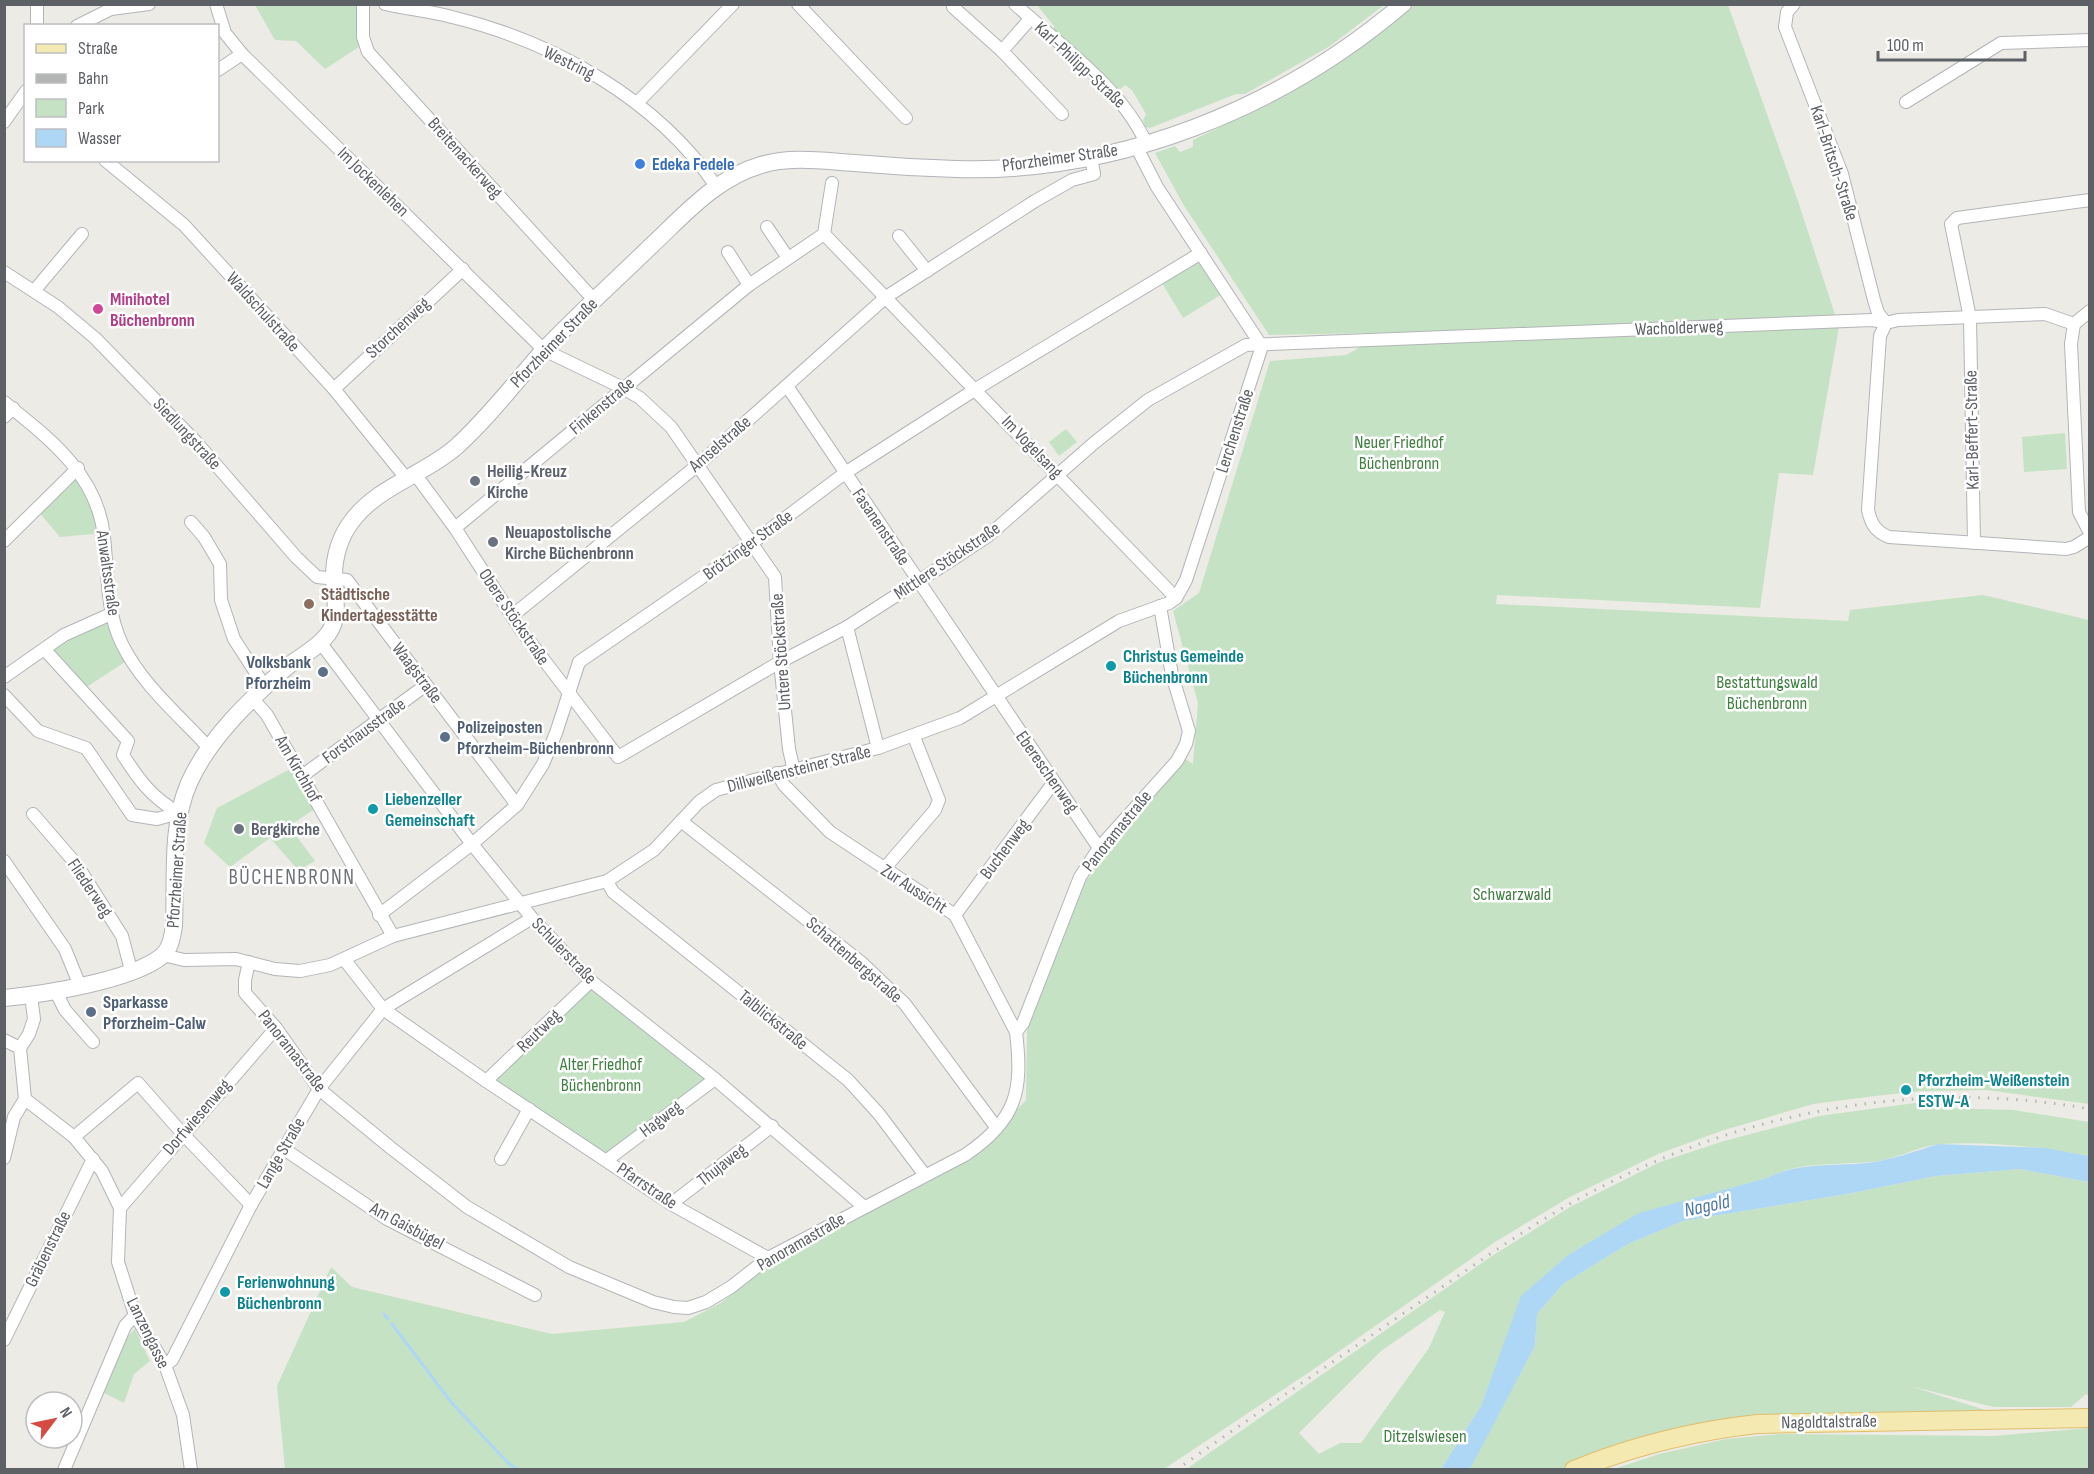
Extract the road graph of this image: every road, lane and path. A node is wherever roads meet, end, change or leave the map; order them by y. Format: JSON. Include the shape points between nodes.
{"nodes":[{"id":1,"x":37,"y":4,"type":"edge"},
{"id":2,"x":149,"y":4,"type":"edge"},
{"id":3,"x":216,"y":4,"type":"edge"},
{"id":4,"x":363,"y":4,"type":"edge"},
{"id":5,"x":385,"y":4,"type":"edge"},
{"id":6,"x":733,"y":4,"type":"edge"},
{"id":7,"x":798,"y":4,"type":"edge"},
{"id":8,"x":1015,"y":4,"type":"edge"},
{"id":9,"x":1403,"y":4,"type":"edge"},
{"id":10,"x":1794,"y":4,"type":"edge"},
{"id":11,"x":954,"y":7,"type":"dead end"},
{"id":12,"x":1030,"y":19,"type":"junction"},
{"id":13,"x":37,"y":24,"type":"edge"},
{"id":14,"x":81,"y":24,"type":"edge"},
{"id":15,"x":2090,"y":40,"type":"edge"},
{"id":16,"x":1002,"y":51,"type":"junction"},
{"id":17,"x":242,"y":54,"type":"junction"},
{"id":18,"x":219,"y":69,"type":"edge"},
{"id":19,"x":23,"y":99,"type":"edge"},
{"id":20,"x":638,"y":102,"type":"junction"},
{"id":21,"x":1906,"y":102,"type":"dead end"},
{"id":22,"x":1062,"y":114,"type":"dead end"},
{"id":23,"x":906,"y":118,"type":"dead end"},
{"id":24,"x":4,"y":122,"type":"edge"},
{"id":25,"x":1141,"y":145,"type":"junction"},
{"id":26,"x":1090,"y":156,"type":"junction"},
{"id":27,"x":107,"y":162,"type":"edge"},
{"id":28,"x":832,"y":183,"type":"dead end"},
{"id":29,"x":716,"y":186,"type":"junction"},
{"id":30,"x":2090,"y":200,"type":"edge"},
{"id":31,"x":767,"y":227,"type":"dead end"},
{"id":32,"x":82,"y":234,"type":"dead end"},
{"id":33,"x":824,"y":234,"type":"junction"},
{"id":34,"x":900,"y":236,"type":"dead end"},
{"id":35,"x":728,"y":252,"type":"dead end"},
{"id":36,"x":1201,"y":253,"type":"junction"},
{"id":37,"x":788,"y":258,"type":"junction"},
{"id":38,"x":463,"y":269,"type":"junction"},
{"id":39,"x":927,"y":271,"type":"junction"},
{"id":40,"x":4,"y":272,"type":"edge"},
{"id":41,"x":749,"y":285,"type":"junction"},
{"id":42,"x":34,"y":291,"type":"junction"},
{"id":43,"x":886,"y":297,"type":"junction"},
{"id":44,"x":595,"y":300,"type":"junction"},
{"id":45,"x":2090,"y":310,"type":"edge"},
{"id":46,"x":1970,"y":318,"type":"junction"},
{"id":47,"x":1886,"y":323,"type":"junction"},
{"id":48,"x":2074,"y":324,"type":"junction"},
{"id":49,"x":1259,"y":342,"type":"junction"},
{"id":50,"x":544,"y":350,"type":"junction"},
{"id":51,"x":787,"y":386,"type":"junction"},
{"id":52,"x":623,"y":388,"type":"junction"},
{"id":53,"x":334,"y":389,"type":"junction"},
{"id":54,"x":976,"y":389,"type":"junction"},
{"id":55,"x":7,"y":409,"type":"edge"},
{"id":56,"x":699,"y":464,"type":"junction"},
{"id":57,"x":78,"y":468,"type":"junction"},
{"id":58,"x":845,"y":473,"type":"junction"},
{"id":59,"x":1059,"y":474,"type":"junction"},
{"id":60,"x":410,"y":476,"type":"junction"},
{"id":61,"x":191,"y":522,"type":"dead end"},
{"id":62,"x":455,"y":528,"type":"junction"},
{"id":63,"x":2090,"y":533,"type":"edge"},
{"id":64,"x":2090,"y":537,"type":"edge"},
{"id":65,"x":4,"y":542,"type":"edge"},
{"id":66,"x":752,"y":543,"type":"junction"},
{"id":67,"x":1974,"y":543,"type":"junction"},
{"id":68,"x":334,"y":578,"type":"junction"},
{"id":69,"x":918,"y":582,"type":"junction"},
{"id":70,"x":1176,"y":598,"type":"junction"},
{"id":71,"x":1160,"y":606,"type":"junction"},
{"id":72,"x":111,"y":614,"type":"junction"},
{"id":73,"x":512,"y":616,"type":"junction"},
{"id":74,"x":847,"y":627,"type":"junction"},
{"id":75,"x":320,"y":642,"type":"junction"},
{"id":76,"x":45,"y":650,"type":"junction"},
{"id":77,"x":780,"y":662,"type":"junction"},
{"id":78,"x":4,"y":677,"type":"edge"},
{"id":79,"x":426,"y":685,"type":"junction"},
{"id":80,"x":265,"y":687,"type":"junction"},
{"id":81,"x":568,"y":694,"type":"junction"},
{"id":82,"x":4,"y":695,"type":"edge"},
{"id":83,"x":995,"y":697,"type":"junction"},
{"id":84,"x":253,"y":699,"type":"junction"},
{"id":85,"x":380,"y":720,"type":"junction"},
{"id":86,"x":914,"y":737,"type":"junction"},
{"id":87,"x":210,"y":748,"type":"junction"},
{"id":88,"x":878,"y":748,"type":"junction"},
{"id":89,"x":618,"y":757,"type":"joint"},
{"id":90,"x":794,"y":771,"type":"junction"},
{"id":91,"x":777,"y":773,"type":"junction"},
{"id":92,"x":302,"y":776,"type":"junction"},
{"id":93,"x":1054,"y":782,"type":"junction"},
{"id":94,"x":517,"y":805,"type":"junction"},
{"id":95,"x":179,"y":813,"type":"junction"},
{"id":96,"x":33,"y":814,"type":"dead end"},
{"id":97,"x":681,"y":821,"type":"junction"},
{"id":98,"x":472,"y":844,"type":"junction"},
{"id":99,"x":1099,"y":848,"type":"junction"},
{"id":100,"x":4,"y":861,"type":"edge"},
{"id":101,"x":884,"y":869,"type":"junction"},
{"id":102,"x":607,"y":881,"type":"junction"},
{"id":103,"x":519,"y":903,"type":"junction"},
{"id":104,"x":379,"y":915,"type":"junction"},
{"id":105,"x":955,"y":915,"type":"junction"},
{"id":106,"x":532,"y":918,"type":"junction"},
{"id":107,"x":393,"y":936,"type":"junction"},
{"id":108,"x":163,"y":955,"type":"junction"},
{"id":109,"x":344,"y":960,"type":"junction"},
{"id":110,"x":249,"y":962,"type":"junction"},
{"id":111,"x":131,"y":970,"type":"junction"},
{"id":112,"x":591,"y":981,"type":"junction"},
{"id":113,"x":80,"y":986,"type":"junction"},
{"id":114,"x":56,"y":992,"type":"junction"},
{"id":115,"x":31,"y":995,"type":"junction"},
{"id":116,"x":4,"y":998,"type":"edge"},
{"id":117,"x":383,"y":1009,"type":"junction"},
{"id":118,"x":276,"y":1028,"type":"junction"},
{"id":119,"x":1016,"y":1032,"type":"junction"},
{"id":120,"x":4,"y":1040,"type":"edge"},
{"id":121,"x":93,"y":1042,"type":"dead end"},
{"id":122,"x":20,"y":1048,"type":"junction"},
{"id":123,"x":715,"y":1079,"type":"junction"},
{"id":124,"x":486,"y":1081,"type":"junction"},
{"id":125,"x":319,"y":1089,"type":"junction"},
{"id":126,"x":25,"y":1099,"type":"junction"},
{"id":127,"x":529,"y":1109,"type":"junction"},
{"id":128,"x":772,"y":1126,"type":"junction"},
{"id":129,"x":996,"y":1127,"type":"junction"},
{"id":130,"x":182,"y":1133,"type":"junction"},
{"id":131,"x":74,"y":1137,"type":"junction"},
{"id":132,"x":284,"y":1149,"type":"junction"},
{"id":133,"x":4,"y":1158,"type":"edge"},
{"id":134,"x":93,"y":1159,"type":"junction"},
{"id":135,"x":501,"y":1159,"type":"dead end"},
{"id":136,"x":607,"y":1160,"type":"junction"},
{"id":137,"x":924,"y":1174,"type":"junction"},
{"id":138,"x":671,"y":1204,"type":"junction"},
{"id":139,"x":251,"y":1205,"type":"junction"},
{"id":140,"x":863,"y":1206,"type":"junction"},
{"id":141,"x":120,"y":1208,"type":"junction"},
{"id":142,"x":768,"y":1258,"type":"junction"},
{"id":143,"x":535,"y":1295,"type":"dead end"},
{"id":144,"x":135,"y":1315,"type":"junction"},
{"id":145,"x":4,"y":1340,"type":"edge"},
{"id":146,"x":165,"y":1365,"type":"junction"},
{"id":147,"x":2090,"y":1418,"type":"edge"},
{"id":148,"x":64,"y":1470,"type":"edge"},
{"id":149,"x":191,"y":1470,"type":"edge"},
{"id":150,"x":1574,"y":1470,"type":"edge"}],
"edges":[{"from":1,"to":13,"type":"street"},
{"from":2,"to":14,"type":"street","via":[[111,9]]},
{"from":3,"to":17,"type":"street","name":"Im Jockenlehen","via":[[225,33]]},
{"from":4,"to":44,"type":"street","name":"Breitenackerweg","via":[[363,37],[368,52]]},
{"from":5,"to":20,"type":"street","name":"Westring","via":[[453,17],[513,36],[585,69]]},
{"from":6,"to":20,"type":"street"},
{"from":7,"to":23,"type":"street"},
{"from":8,"to":12,"type":"street","name":"Karl-Philipp-Straße"},
{"from":9,"to":25,"type":"main road","name":"Pforzheimer Straße","via":[[1285,88]]},
{"from":10,"to":47,"type":"street","name":"Karl-Britsch-Straße","via":[[1787,12],[1785,27],[1842,174],[1876,306]]},
{"from":11,"to":16,"type":"street"},
{"from":12,"to":16,"type":"street","name":"Karl-Philipp-Straße"},
{"from":12,"to":25,"type":"street","name":"Karl-Philipp-Straße","via":[[1127,108]]},
{"from":15,"to":21,"type":"street","via":[[2001,43]]},
{"from":16,"to":22,"type":"street"},
{"from":17,"to":18,"type":"street"},
{"from":17,"to":38,"type":"street","name":"Im Jockenlehen"},
{"from":19,"to":24,"type":"street"},
{"from":20,"to":29,"type":"street","name":"Westring","via":[[689,150]]},
{"from":25,"to":26,"type":"main road","name":"Pforzheimer Straße"},
{"from":25,"to":36,"type":"street","via":[[1152,179]]},
{"from":26,"to":29,"type":"main road","name":"Pforzheimer Straße","via":[[1023,167],[961,169],[788,160],[752,168]]},
{"from":26,"to":39,"type":"street","name":"Amselstraße","via":[[1095,174],[1072,180],[1035,201]]},
{"from":27,"to":53,"type":"street","name":"Waldschulstraße","via":[[184,225]]},
{"from":28,"to":33,"type":"street"},
{"from":29,"to":44,"type":"main road","name":"Pforzheimer Straße"},
{"from":30,"to":46,"type":"street","name":"Karl-Beffert-Straße","via":[[1957,218],[1951,224]]},
{"from":31,"to":37,"type":"street"},
{"from":32,"to":42,"type":"street"},
{"from":33,"to":37,"type":"street","name":"Finkenstraße"},
{"from":33,"to":43,"type":"street"},
{"from":34,"to":39,"type":"street"},
{"from":35,"to":41,"type":"street"},
{"from":36,"to":49,"type":"street"},
{"from":36,"to":54,"type":"street","name":"Brötzinger Straße"},
{"from":37,"to":41,"type":"street","name":"Finkenstraße"},
{"from":38,"to":50,"type":"street","name":"Im Jockenlehen"},
{"from":38,"to":53,"type":"street","name":"Storchenweg"},
{"from":39,"to":43,"type":"street","name":"Amselstraße"},
{"from":40,"to":42,"type":"street","name":"Siedlungstraße"},
{"from":41,"to":52,"type":"street","name":"Finkenstraße"},
{"from":42,"to":68,"type":"street","name":"Siedlungstraße","via":[[94,338],[145,389],[296,557],[317,577]]},
{"from":43,"to":51,"type":"street","name":"Amselstraße"},
{"from":43,"to":54,"type":"street","name":"Im Vogelsang"},
{"from":44,"to":50,"type":"main road","name":"Pforzheimer Straße"},
{"from":45,"to":48,"type":"street"},
{"from":46,"to":47,"type":"street","name":"Wacholderweg"},
{"from":46,"to":48,"type":"street","name":"Wacholderweg","via":[[2045,314]]},
{"from":46,"to":67,"type":"street","name":"Karl-Beffert-Straße"},
{"from":47,"to":49,"type":"street","name":"Wacholderweg","via":[[1872,320]]},
{"from":47,"to":67,"type":"street","via":[[1880,336],[1870,520],[1881,534],[1889,537]]},
{"from":48,"to":63,"type":"street","via":[[2071,344],[2079,512]]},
{"from":49,"to":59,"type":"street","name":"Mittlere Stöckstraße","via":[[1246,345],[1148,400]]},
{"from":49,"to":70,"type":"street","name":"Lerchenstraße","via":[[1259,356],[1186,579]]},
{"from":50,"to":52,"type":"street","name":"Untere Stöckstraße"},
{"from":50,"to":60,"type":"main road","name":"Pforzheimer Straße","via":[[464,439],[437,462]]},
{"from":51,"to":56,"type":"street","name":"Amselstraße"},
{"from":51,"to":58,"type":"street","name":"Fasanenstraße"},
{"from":52,"to":56,"type":"street","name":"Untere Stöckstraße","via":[[671,426]]},
{"from":52,"to":62,"type":"street","name":"Finkenstraße"},
{"from":53,"to":60,"type":"street","name":"Waldschulstraße"},
{"from":54,"to":58,"type":"street","name":"Brötzinger Straße"},
{"from":54,"to":59,"type":"street","name":"Im Vogelsang"},
{"from":55,"to":57,"type":"street","name":"Anwaltsstraße","via":[[50,439]]},
{"from":56,"to":66,"type":"street","name":"Untere Stöckstraße"},
{"from":56,"to":73,"type":"street","name":"Amselstraße"},
{"from":57,"to":65,"type":"street"},
{"from":57,"to":72,"type":"street","name":"Anwaltsstraße","via":[[104,533]]},
{"from":58,"to":66,"type":"street","name":"Brötzinger Straße"},
{"from":58,"to":69,"type":"street","name":"Fasanenstraße"},
{"from":59,"to":69,"type":"street","name":"Mittlere Stöckstraße","via":[[988,536]]},
{"from":59,"to":70,"type":"street","name":"Im Vogelsang"},
{"from":60,"to":62,"type":"street","name":"Obere Stöckstraße"},
{"from":60,"to":68,"type":"main road","name":"Pforzheimer Straße","via":[[369,503],[349,524],[339,546]]},
{"from":61,"to":80,"type":"street","via":[[220,564],[221,600],[234,639]]},
{"from":62,"to":73,"type":"street","name":"Obere Stöckstraße"},
{"from":64,"to":67,"type":"street","via":[[2066,549]]},
{"from":66,"to":77,"type":"street","name":"Untere Stöckstraße","via":[[775,577]]},
{"from":66,"to":81,"type":"street","name":"Brötzinger Straße","via":[[579,662]]},
{"from":68,"to":75,"type":"main road","name":"Pforzheimer Straße","via":[[336,617]]},
{"from":68,"to":79,"type":"street","name":"Waagstraße","via":[[347,580]]},
{"from":69,"to":74,"type":"street","name":"Mittlere Stöckstraße"},
{"from":69,"to":83,"type":"street","name":"Fasanenstraße"},
{"from":70,"to":71,"type":"street"},
{"from":71,"to":83,"type":"street","name":"Dillweißensteiner Straße","via":[[1119,621]]},
{"from":71,"to":99,"type":"street","name":"Panoramastraße","via":[[1172,675],[1189,731],[1177,761]]},
{"from":72,"to":76,"type":"street","via":[[64,635]]},
{"from":72,"to":87,"type":"street","name":"Anwaltsstraße","via":[[131,658],[162,698]]},
{"from":73,"to":81,"type":"street","name":"Obere Stöckstraße"},
{"from":74,"to":77,"type":"street","name":"Mittlere Stöckstraße"},
{"from":74,"to":88,"type":"street"},
{"from":75,"to":80,"type":"main road","name":"Pforzheimer Straße"},
{"from":75,"to":85,"type":"street","name":"Schulerstraße"},
{"from":76,"to":78,"type":"street"},
{"from":76,"to":95,"type":"street","via":[[128,741],[123,755],[141,784]]},
{"from":77,"to":89,"type":"street","name":"Mittlere Stöckstraße"},
{"from":77,"to":90,"type":"street","name":"Untere Stöckstraße"},
{"from":79,"to":85,"type":"street","name":"Forsthausstraße"},
{"from":79,"to":94,"type":"street","name":"Waagstraße"},
{"from":80,"to":84,"type":"main road","name":"Pforzheimer Straße"},
{"from":81,"to":89,"type":"street","name":"Obere Stöckstraße"},
{"from":81,"to":94,"type":"street","name":"Brötzinger Straße","via":[[543,764]]},
{"from":82,"to":95,"type":"street","via":[[38,731],[86,748],[132,815],[157,819]]},
{"from":83,"to":86,"type":"street","name":"Dillweißensteiner Straße","via":[[960,718]]},
{"from":83,"to":93,"type":"street","name":"Ebereschenweg"},
{"from":84,"to":87,"type":"main road","name":"Pforzheimer Straße"},
{"from":84,"to":92,"type":"street","name":"Am Kirchhof","via":[[267,715]]},
{"from":85,"to":92,"type":"street","name":"Forsthausstraße"},
{"from":85,"to":98,"type":"street","name":"Schulerstraße"},
{"from":86,"to":88,"type":"street","name":"Dillweißensteiner Straße"},
{"from":86,"to":101,"type":"street","via":[[939,800],[935,810]]},
{"from":87,"to":95,"type":"main road","name":"Pforzheimer Straße","via":[[190,780]]},
{"from":88,"to":90,"type":"street","name":"Dillweißensteiner Straße"},
{"from":90,"to":91,"type":"street","name":"Dillweißensteiner Straße"},
{"from":91,"to":97,"type":"street","name":"Dillweißensteiner Straße","via":[[716,790]]},
{"from":91,"to":101,"type":"street","name":"Zur Aussicht","via":[[830,832]]},
{"from":92,"to":104,"type":"street","name":"Am Kirchhof"},
{"from":93,"to":99,"type":"street","name":"Ebereschenweg"},
{"from":93,"to":105,"type":"street","name":"Buchenweg"},
{"from":94,"to":98,"type":"street","name":"Brötzinger Straße"},
{"from":95,"to":108,"type":"main road","name":"Pforzheimer Straße","via":[[174,926],[172,941]]},
{"from":96,"to":111,"type":"street","name":"Fliederweg","via":[[77,865],[122,936]]},
{"from":97,"to":102,"type":"street","name":"Dillweißensteiner Straße","via":[[654,850]]},
{"from":97,"to":129,"type":"street","name":"Schattenbergstraße","via":[[862,963],[905,1004]]},
{"from":98,"to":103,"type":"street","name":"Schulerstraße"},
{"from":98,"to":104,"type":"street","name":"Brötzinger Straße"},
{"from":99,"to":119,"type":"street","name":"Panoramastraße","via":[[1080,877],[1023,1023]]},
{"from":100,"to":113,"type":"street","via":[[65,949]]},
{"from":101,"to":105,"type":"street","name":"Zur Aussicht"},
{"from":102,"to":103,"type":"street","name":"Dillweißensteiner Straße"},
{"from":102,"to":137,"type":"street","name":"Talblickstraße","via":[[613,892],[848,1080]]},
{"from":103,"to":106,"type":"street","name":"Schulerstraße"},
{"from":103,"to":107,"type":"street","name":"Dillweißensteiner Straße"},
{"from":104,"to":107,"type":"street","name":"Am Kirchhof"},
{"from":105,"to":119,"type":"street","name":"Zur Aussicht"},
{"from":106,"to":112,"type":"street","name":"Schulerstraße"},
{"from":106,"to":117,"type":"street","name":"Lange Straße"},
{"from":107,"to":109,"type":"street","name":"Dillweißensteiner Straße"},
{"from":108,"to":110,"type":"street","name":"Dillweißensteiner Straße","via":[[184,960]]},
{"from":108,"to":111,"type":"main road"},
{"from":109,"to":110,"type":"street","name":"Dillweißensteiner Straße","via":[[300,971]]},
{"from":109,"to":117,"type":"street","name":"Pfarrstraße"},
{"from":110,"to":118,"type":"street","name":"Panoramastraße","via":[[245,993]]},
{"from":111,"to":113,"type":"main road"},
{"from":112,"to":123,"type":"street","name":"Schulerstraße"},
{"from":112,"to":124,"type":"street","name":"Reutweg"},
{"from":113,"to":114,"type":"main road"},
{"from":114,"to":115,"type":"main road"},
{"from":114,"to":121,"type":"street","via":[[64,1010]]},
{"from":115,"to":116,"type":"main road"},
{"from":115,"to":122,"type":"street","via":[[33,1019]]},
{"from":117,"to":124,"type":"street","name":"Pfarrstraße"},
{"from":117,"to":125,"type":"street","name":"Lange Straße"},
{"from":118,"to":125,"type":"street","name":"Panoramastraße"},
{"from":118,"to":130,"type":"street","name":"Dorfwiesenweg"},
{"from":119,"to":129,"type":"street","name":"Panoramastraße","via":[[1020,1064],[1016,1096],[1011,1111]]},
{"from":120,"to":122,"type":"street"},
{"from":122,"to":126,"type":"street"},
{"from":123,"to":128,"type":"street","name":"Schulerstraße"},
{"from":123,"to":136,"type":"street","name":"Hagweg"},
{"from":124,"to":127,"type":"street","name":"Pfarrstraße"},
{"from":125,"to":132,"type":"street","name":"Lange Straße"},
{"from":125,"to":142,"type":"street","name":"Panoramastraße","via":[[467,1207],[569,1267],[653,1302],[688,1308],[706,1302]]},
{"from":126,"to":131,"type":"street"},
{"from":126,"to":133,"type":"street","via":[[14,1118]]},
{"from":127,"to":135,"type":"street"},
{"from":127,"to":136,"type":"street","name":"Pfarrstraße"},
{"from":128,"to":138,"type":"street","name":"Thujaweg"},
{"from":128,"to":140,"type":"street","name":"Schulerstraße"},
{"from":129,"to":137,"type":"street","name":"Panoramastraße","via":[[965,1155]]},
{"from":130,"to":131,"type":"street","via":[[138,1083]]},
{"from":130,"to":139,"type":"street"},
{"from":130,"to":141,"type":"street","name":"Dorfwiesenweg"},
{"from":131,"to":134,"type":"street"},
{"from":132,"to":139,"type":"street","name":"Lange Straße"},
{"from":132,"to":143,"type":"street","name":"Am Gaisbügel","via":[[387,1219]]},
{"from":134,"to":141,"type":"street"},
{"from":134,"to":145,"type":"street","name":"Gräbenstraße"},
{"from":136,"to":138,"type":"street","name":"Pfarrstraße"},
{"from":137,"to":140,"type":"street","name":"Panoramastraße"},
{"from":138,"to":142,"type":"street","name":"Pfarrstraße"},
{"from":139,"to":146,"type":"street","name":"Lange Straße","via":[[172,1360]]},
{"from":140,"to":142,"type":"street","name":"Panoramastraße"},
{"from":141,"to":144,"type":"street","name":"Lanzengasse","via":[[118,1262]]},
{"from":144,"to":146,"type":"street","name":"Lanzengasse"},
{"from":144,"to":148,"type":"street","via":[[125,1326]]},
{"from":146,"to":149,"type":"street","name":"Lanzengasse","via":[[183,1415]]},
{"from":147,"to":150,"type":"main road","name":"Nagoldtalstraße","via":[[1757,1424],[1665,1440]]}]}
